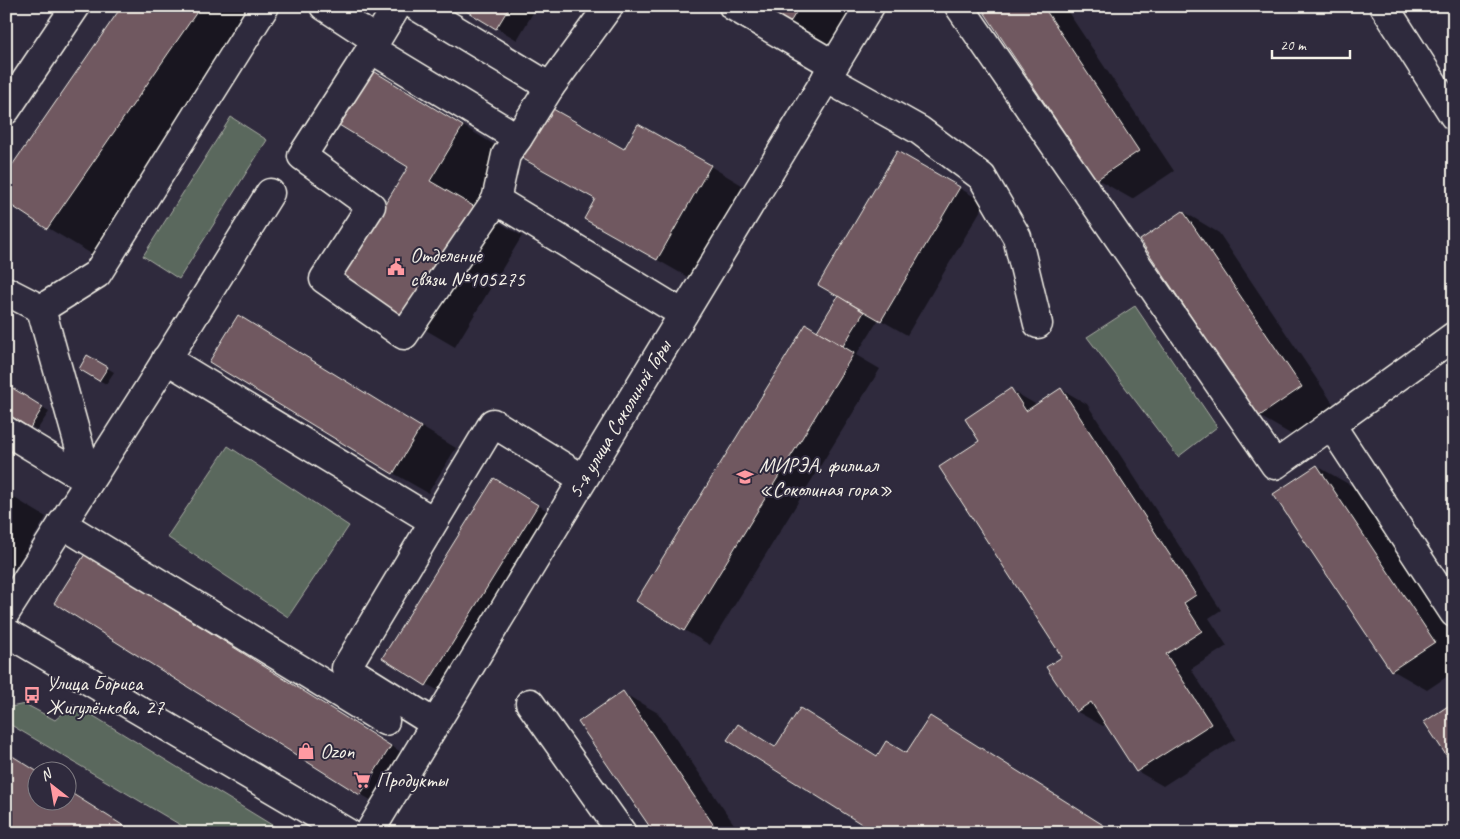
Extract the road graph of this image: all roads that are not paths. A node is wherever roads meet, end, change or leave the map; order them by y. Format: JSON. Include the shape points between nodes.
{"nodes":[{"id":1,"x":76,"y":6,"type":"edge"},
{"id":2,"x":265,"y":6,"type":"edge"},
{"id":3,"x":324,"y":6,"type":"edge"},
{"id":4,"x":397,"y":6,"type":"edge"},
{"id":5,"x":416,"y":6,"type":"edge"},
{"id":6,"x":609,"y":6,"type":"edge"},
{"id":7,"x":733,"y":6,"type":"edge"},
{"id":8,"x":870,"y":6,"type":"edge"},
{"id":9,"x":959,"y":6,"type":"edge"},
{"id":10,"x":1384,"y":6,"type":"edge"},
{"id":11,"x":374,"y":44,"type":"junction"},
{"id":12,"x":830,"y":72,"type":"junction"},
{"id":13,"x":550,"y":87,"type":"junction"},
{"id":14,"x":6,"y":110,"type":"edge"},
{"id":15,"x":1454,"y":116,"type":"edge"},
{"id":16,"x":518,"y":138,"type":"junction"},
{"id":17,"x":270,"y":193,"type":"dead end"},
{"id":18,"x":496,"y":200,"type":"junction"},
{"id":19,"x":6,"y":291,"type":"edge"},
{"id":20,"x":41,"y":309,"type":"junction"},
{"id":21,"x":683,"y":314,"type":"junction"},
{"id":22,"x":1038,"y":324,"type":"dead end"},
{"id":23,"x":1454,"y":336,"type":"edge"},
{"id":24,"x":166,"y":359,"type":"junction"},
{"id":25,"x":1331,"y":425,"type":"junction"},
{"id":26,"x":6,"y":431,"type":"edge"},
{"id":27,"x":583,"y":480,"type":"junction"},
{"id":28,"x":89,"y":481,"type":"junction"},
{"id":29,"x":433,"y":521,"type":"junction"},
{"id":30,"x":62,"y":524,"type":"junction"},
{"id":31,"x":6,"y":612,"type":"edge"},
{"id":32,"x":1454,"y":613,"type":"edge"},
{"id":33,"x":6,"y":632,"type":"edge"},
{"id":34,"x":530,"y":703,"type":"dead end"},
{"id":35,"x":385,"y":721,"type":"dead end"},
{"id":36,"x":434,"y":723,"type":"junction"},
{"id":37,"x":348,"y":833,"type":"edge"},
{"id":38,"x":369,"y":833,"type":"edge"},
{"id":39,"x":622,"y":833,"type":"edge"}],
"edges":[{"from":1,"to":14,"type":"street"},
{"from":2,"to":20,"type":"street","via":[[97,274]]},
{"from":3,"to":11,"type":"street"},
{"from":4,"to":11,"type":"street"},
{"from":5,"to":13,"type":"street"},
{"from":6,"to":13,"type":"street"},
{"from":7,"to":12,"type":"street"},
{"from":8,"to":12,"type":"street","name":"5-я улица Соколиной Горы"},
{"from":9,"to":25,"type":"street","via":[[1275,465]]},
{"from":10,"to":15,"type":"street"},
{"from":11,"to":16,"type":"street"},
{"from":11,"to":18,"type":"street","via":[[302,156],[371,206],[324,279],[404,335]]},
{"from":12,"to":21,"type":"street","name":"5-я улица Соколиной Горы"},
{"from":12,"to":22,"type":"street","via":[[919,130],[982,177],[1017,237]]},
{"from":13,"to":16,"type":"street"},
{"from":16,"to":18,"type":"street","via":[[506,155]]},
{"from":17,"to":24,"type":"street"},
{"from":18,"to":21,"type":"street"},
{"from":19,"to":20,"type":"street"},
{"from":20,"to":28,"type":"street"},
{"from":21,"to":27,"type":"street","name":"5-я улица Соколиной Горы"},
{"from":23,"to":25,"type":"street"},
{"from":24,"to":28,"type":"street"},
{"from":24,"to":29,"type":"street"},
{"from":25,"to":32,"type":"street"},
{"from":26,"to":28,"type":"street"},
{"from":27,"to":29,"type":"street","via":[[493,424]]},
{"from":27,"to":36,"type":"street","name":"5-я улица Соколиной Горы"},
{"from":28,"to":30,"type":"street"},
{"from":29,"to":36,"type":"street","via":[[346,668]]},
{"from":30,"to":31,"type":"street"},
{"from":30,"to":35,"type":"street"},
{"from":33,"to":37,"type":"street"},
{"from":34,"to":39,"type":"street"},
{"from":36,"to":38,"type":"street","name":"5-я улица Соколиной Горы"}]}
